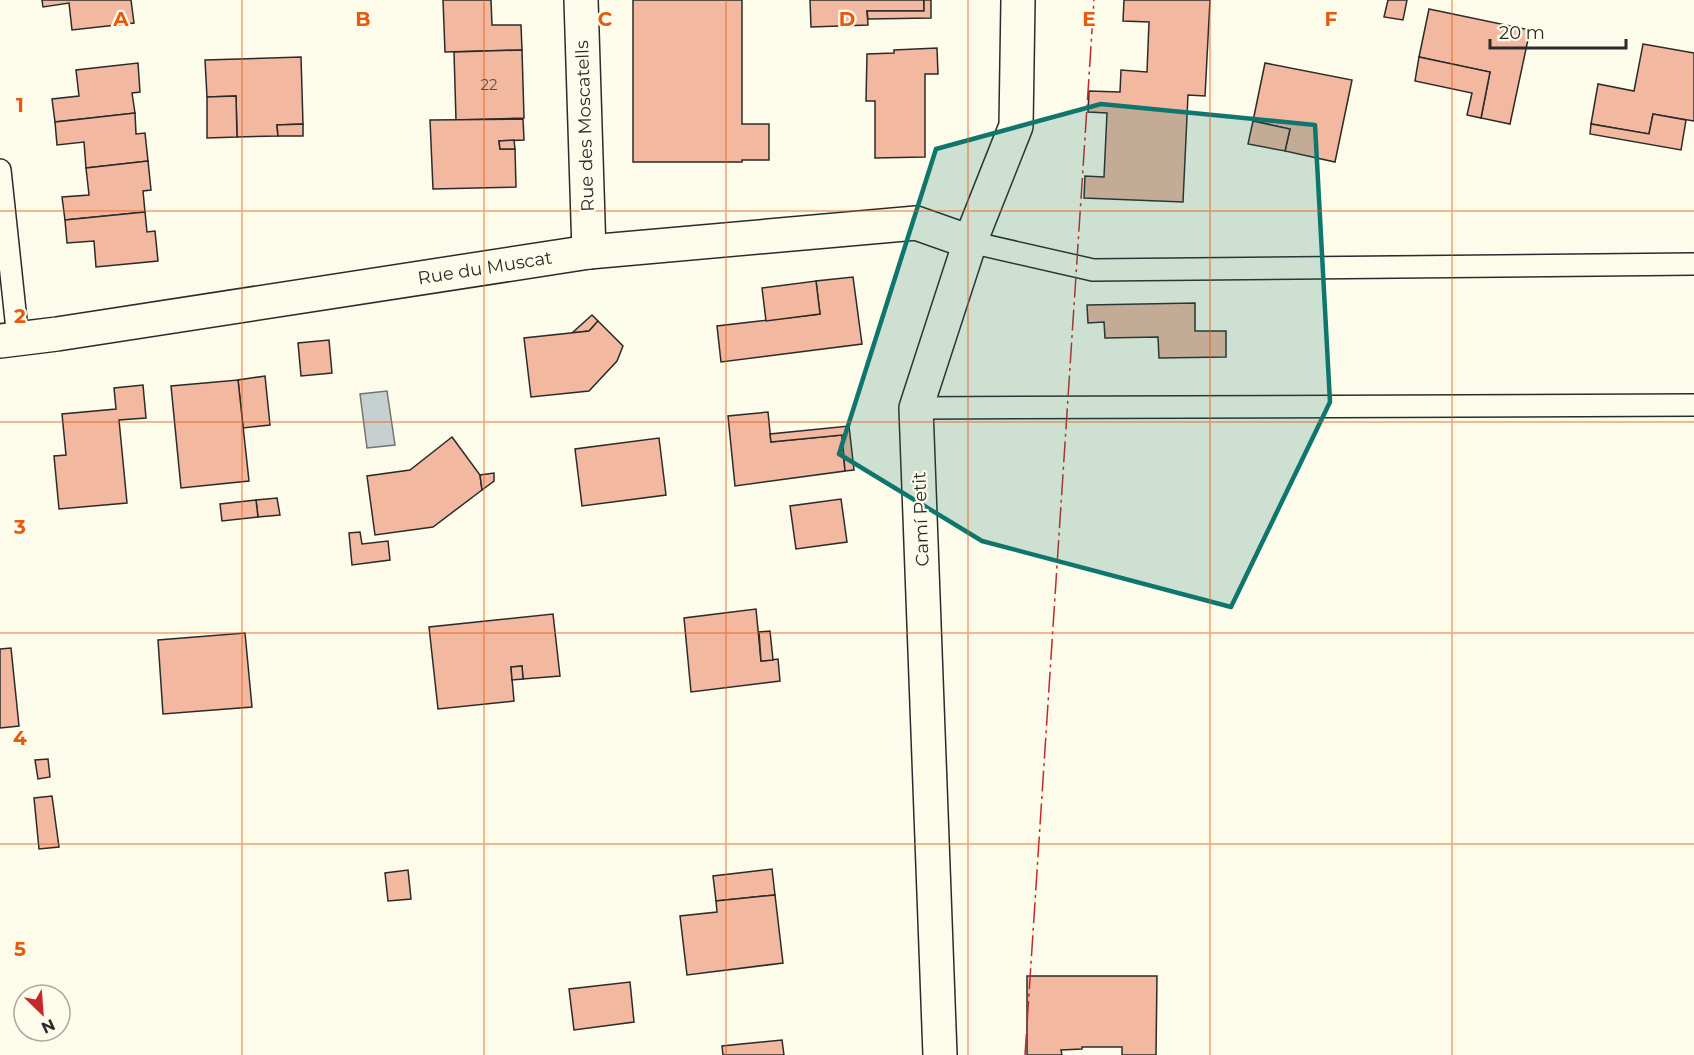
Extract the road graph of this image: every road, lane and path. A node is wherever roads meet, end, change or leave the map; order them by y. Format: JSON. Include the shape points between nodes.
{"nodes":[{"id":1,"x":580,"y":0,"type":"edge"},
{"id":2,"x":1018,"y":0,"type":"edge"},
{"id":3,"x":0,"y":170,"type":"edge"},
{"id":4,"x":970,"y":242,"type":"junction"},
{"id":5,"x":589,"y":252,"type":"junction"},
{"id":6,"x":1694,"y":264,"type":"edge"},
{"id":7,"x":9,"y":340,"type":"edge"},
{"id":8,"x":1694,"y":405,"type":"edge"},
{"id":9,"x":916,"y":408,"type":"junction"},
{"id":10,"x":940,"y":1055,"type":"edge"}],
"edges":[{"from":1,"to":5,"type":"street","name":"Rue des Moscatells"},
{"from":2,"to":4,"type":"street","name":"Camí Petit","via":[[1016,126]]},
{"from":3,"to":7,"type":"lane"},
{"from":4,"to":5,"type":"street","name":"Rue du Muscat","via":[[916,223]]},
{"from":4,"to":6,"type":"lane","via":[[1093,270]]},
{"from":4,"to":9,"type":"street","name":"Camí Petit"},
{"from":5,"to":7,"type":"street","name":"Rue du Muscat"},
{"from":8,"to":9,"type":"lane"},
{"from":9,"to":10,"type":"street","name":"Camí Petit"}]}
